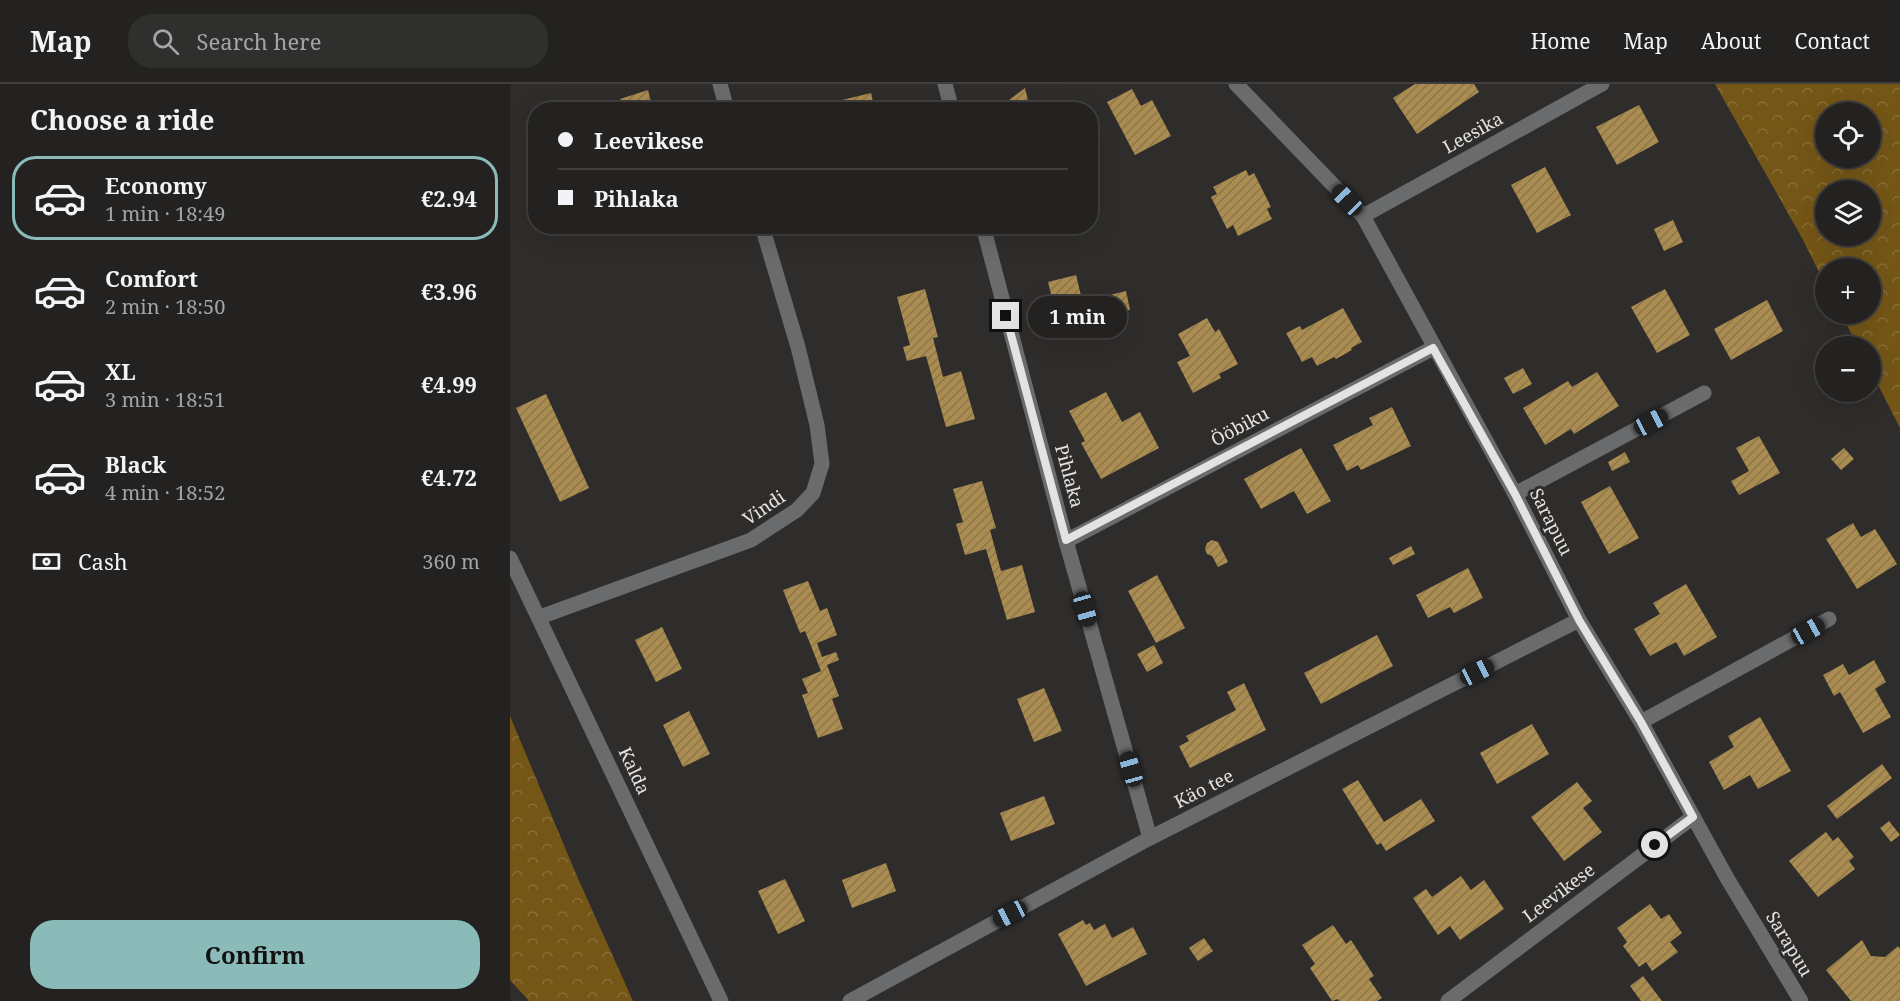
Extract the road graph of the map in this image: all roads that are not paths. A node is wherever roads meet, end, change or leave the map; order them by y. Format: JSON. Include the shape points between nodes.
{"nodes":[{"id":1,"x":720,"y":84,"type":"edge"},
{"id":2,"x":945,"y":84,"type":"edge"},
{"id":3,"x":1236,"y":84,"type":"edge"},
{"id":4,"x":1602,"y":84,"type":"edge"},
{"id":5,"x":725,"y":102,"type":"edge"},
{"id":6,"x":950,"y":102,"type":"edge"},
{"id":7,"x":1363,"y":216,"type":"junction"},
{"id":8,"x":764,"y":234,"type":"edge"},
{"id":9,"x":985,"y":234,"type":"edge"},
{"id":10,"x":1433,"y":348,"type":"junction"},
{"id":11,"x":1704,"y":393,"type":"dead end"},
{"id":12,"x":1515,"y":494,"type":"junction"},
{"id":13,"x":1066,"y":540,"type":"junction"},
{"id":14,"x":510,"y":558,"type":"edge"},
{"id":15,"x":540,"y":618,"type":"junction"},
{"id":16,"x":1829,"y":619,"type":"dead end"},
{"id":17,"x":1579,"y":620,"type":"junction"},
{"id":18,"x":1641,"y":722,"type":"junction"},
{"id":19,"x":1693,"y":817,"type":"junction"},
{"id":20,"x":1150,"y":838,"type":"junction"},
{"id":21,"x":721,"y":1001,"type":"edge"},
{"id":22,"x":850,"y":1001,"type":"edge"},
{"id":23,"x":1448,"y":1001,"type":"edge"},
{"id":24,"x":1801,"y":1001,"type":"edge"}],
"edges":[{"from":1,"to":5,"type":"street"},
{"from":2,"to":6,"type":"street"},
{"from":3,"to":7,"type":"street","name":"Sarapuu"},
{"from":4,"to":7,"type":"street","name":"Leesika"},
{"from":7,"to":10,"type":"street","name":"Sarapuu"},
{"from":8,"to":15,"type":"street","name":"Vindi","via":[[817,424],[822,464],[813,493],[797,510],[751,540]]},
{"from":9,"to":13,"type":"street","name":"Pihlaka"},
{"from":10,"to":12,"type":"street","name":"Sarapuu"},
{"from":10,"to":13,"type":"street","name":"Ööbiku"},
{"from":11,"to":12,"type":"street"},
{"from":12,"to":17,"type":"street","name":"Sarapuu"},
{"from":13,"to":20,"type":"street","name":"Pihlaka"},
{"from":14,"to":15,"type":"street","name":"Kalda"},
{"from":15,"to":21,"type":"street","name":"Kalda"},
{"from":16,"to":18,"type":"street"},
{"from":17,"to":18,"type":"street","name":"Sarapuu"},
{"from":17,"to":20,"type":"street","name":"Käo tee"},
{"from":18,"to":19,"type":"street","name":"Sarapuu"},
{"from":19,"to":23,"type":"street","name":"Leevikese"},
{"from":19,"to":24,"type":"street","name":"Sarapuu"},
{"from":20,"to":22,"type":"street","name":"Käo tee"}]}
